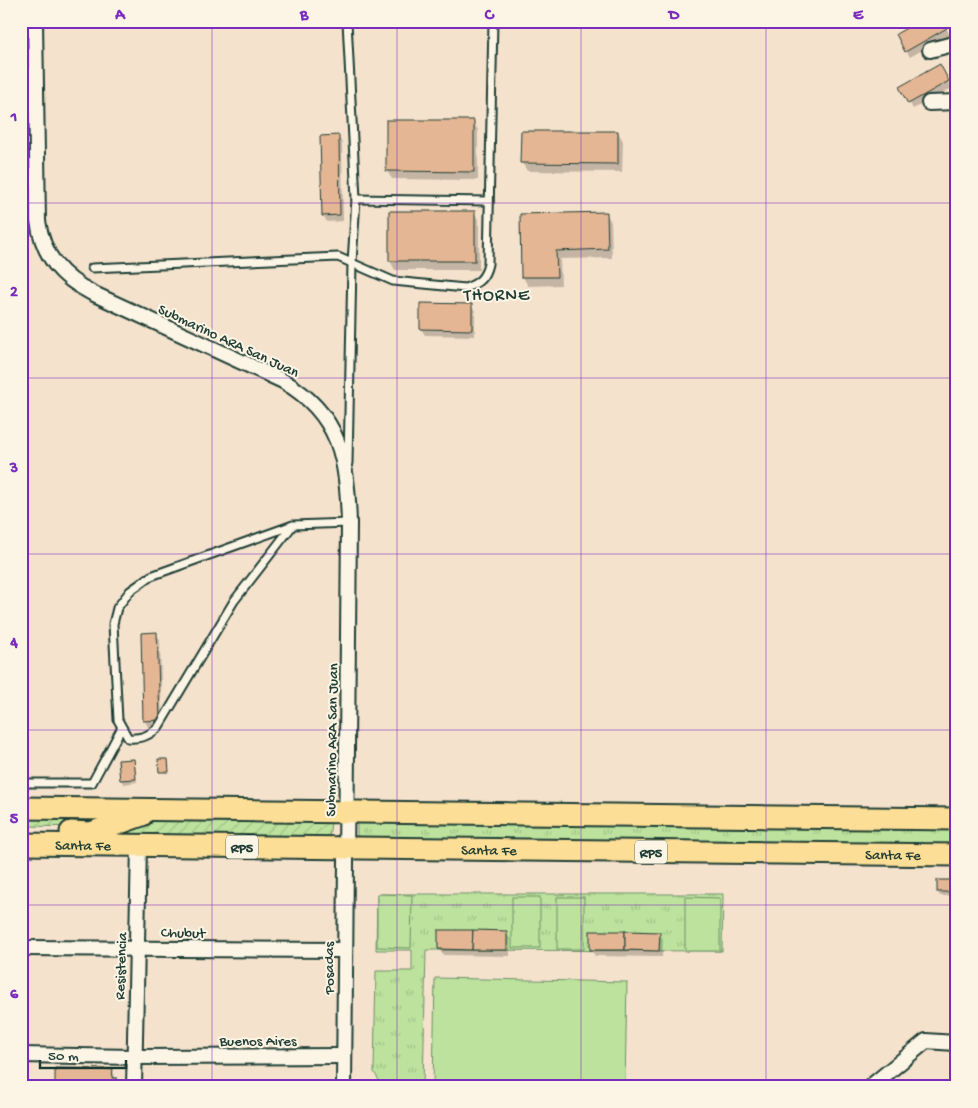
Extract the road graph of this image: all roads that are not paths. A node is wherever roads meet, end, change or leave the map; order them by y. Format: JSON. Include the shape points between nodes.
{"nodes":[{"id":1,"x":35,"y":21,"type":"edge"},
{"id":2,"x":346,"y":21,"type":"edge"},
{"id":3,"x":493,"y":21,"type":"edge"},
{"id":4,"x":957,"y":43,"type":"edge"},
{"id":5,"x":930,"y":50,"type":"dead end"},
{"id":6,"x":957,"y":102,"type":"edge"},
{"id":7,"x":929,"y":103,"type":"dead end"},
{"id":8,"x":356,"y":199,"type":"junction"},
{"id":9,"x":489,"y":201,"type":"junction"},
{"id":10,"x":352,"y":263,"type":"junction"},
{"id":11,"x":92,"y":268,"type":"dead end"},
{"id":12,"x":348,"y":481,"type":"junction"},
{"id":13,"x":349,"y":523,"type":"junction"},
{"id":14,"x":293,"y":525,"type":"junction"},
{"id":15,"x":121,"y":729,"type":"junction"},
{"id":16,"x":21,"y":783,"type":"edge"},
{"id":17,"x":21,"y":808,"type":"edge"},
{"id":18,"x":157,"y":810,"type":"junction"},
{"id":19,"x":346,"y":812,"type":"junction"},
{"id":20,"x":957,"y":819,"type":"edge"},
{"id":21,"x":21,"y":831,"type":"edge"},
{"id":22,"x":21,"y":844,"type":"edge"},
{"id":23,"x":140,"y":846,"type":"junction"},
{"id":24,"x":346,"y":849,"type":"junction"},
{"id":25,"x":957,"y":855,"type":"edge"},
{"id":26,"x":21,"y":948,"type":"edge"},
{"id":27,"x":137,"y":948,"type":"junction"},
{"id":28,"x":344,"y":950,"type":"junction"},
{"id":29,"x":957,"y":1047,"type":"edge"},
{"id":30,"x":21,"y":1055,"type":"edge"},
{"id":31,"x":344,"y":1056,"type":"junction"},
{"id":32,"x":134,"y":1057,"type":"junction"},
{"id":33,"x":134,"y":1087,"type":"edge"},
{"id":34,"x":344,"y":1087,"type":"edge"},
{"id":35,"x":870,"y":1087,"type":"edge"}],
"edges":[{"from":1,"to":12,"type":"street","name":"Submarino ARA San Juan","via":[[38,220],[40,236],[54,264],[64,276],[92,294],[283,381],[300,392],[326,419],[336,436]]},
{"from":2,"to":8,"type":"lane"},
{"from":3,"to":9,"type":"lane"},
{"from":4,"to":5,"type":"street"},
{"from":6,"to":7,"type":"street"},
{"from":8,"to":9,"type":"lane"},
{"from":8,"to":10,"type":"lane"},
{"from":9,"to":10,"type":"lane","via":[[488,264],[486,273],[474,285],[465,288],[410,284],[385,278]]},
{"from":10,"to":11,"type":"lane","via":[[338,257]]},
{"from":10,"to":12,"type":"lane"},
{"from":12,"to":13,"type":"street","name":"Submarino ARA San Juan"},
{"from":13,"to":14,"type":"lane"},
{"from":13,"to":19,"type":"street","name":"Submarino ARA San Juan"},
{"from":14,"to":15,"type":"lane","via":[[234,601],[158,728],[138,739],[128,738]]},
{"from":14,"to":15,"type":"lane","via":[[151,576],[130,591],[117,608],[113,624]]},
{"from":15,"to":16,"type":"lane","via":[[92,783]]},
{"from":17,"to":18,"type":"main road"},
{"from":18,"to":19,"type":"main road"},
{"from":18,"to":21,"type":"main road","via":[[91,833]]},
{"from":19,"to":20,"type":"main road"},
{"from":19,"to":24,"type":"street","name":"Submarino ARA San Juan"},
{"from":22,"to":23,"type":"main road","name":"Santa Fe","number":"RP5"},
{"from":23,"to":24,"type":"main road","name":"Santa Fe","number":"RP5"},
{"from":23,"to":27,"type":"street","name":"Resistencia"},
{"from":24,"to":25,"type":"main road","name":"Santa Fe","number":"RP5"},
{"from":24,"to":28,"type":"street","name":"Posadas"},
{"from":26,"to":27,"type":"street","name":"Chubut"},
{"from":27,"to":28,"type":"street","name":"Chubut"},
{"from":27,"to":32,"type":"street","name":"Resistencia"},
{"from":28,"to":31,"type":"street","name":"Posadas"},
{"from":29,"to":35,"type":"street","via":[[955,1043],[926,1041]]},
{"from":30,"to":32,"type":"street","name":"Buenos Aires"},
{"from":31,"to":32,"type":"street","name":"Buenos Aires"},
{"from":31,"to":34,"type":"street","name":"Posadas"},
{"from":32,"to":33,"type":"street","name":"Resistencia"}]}
